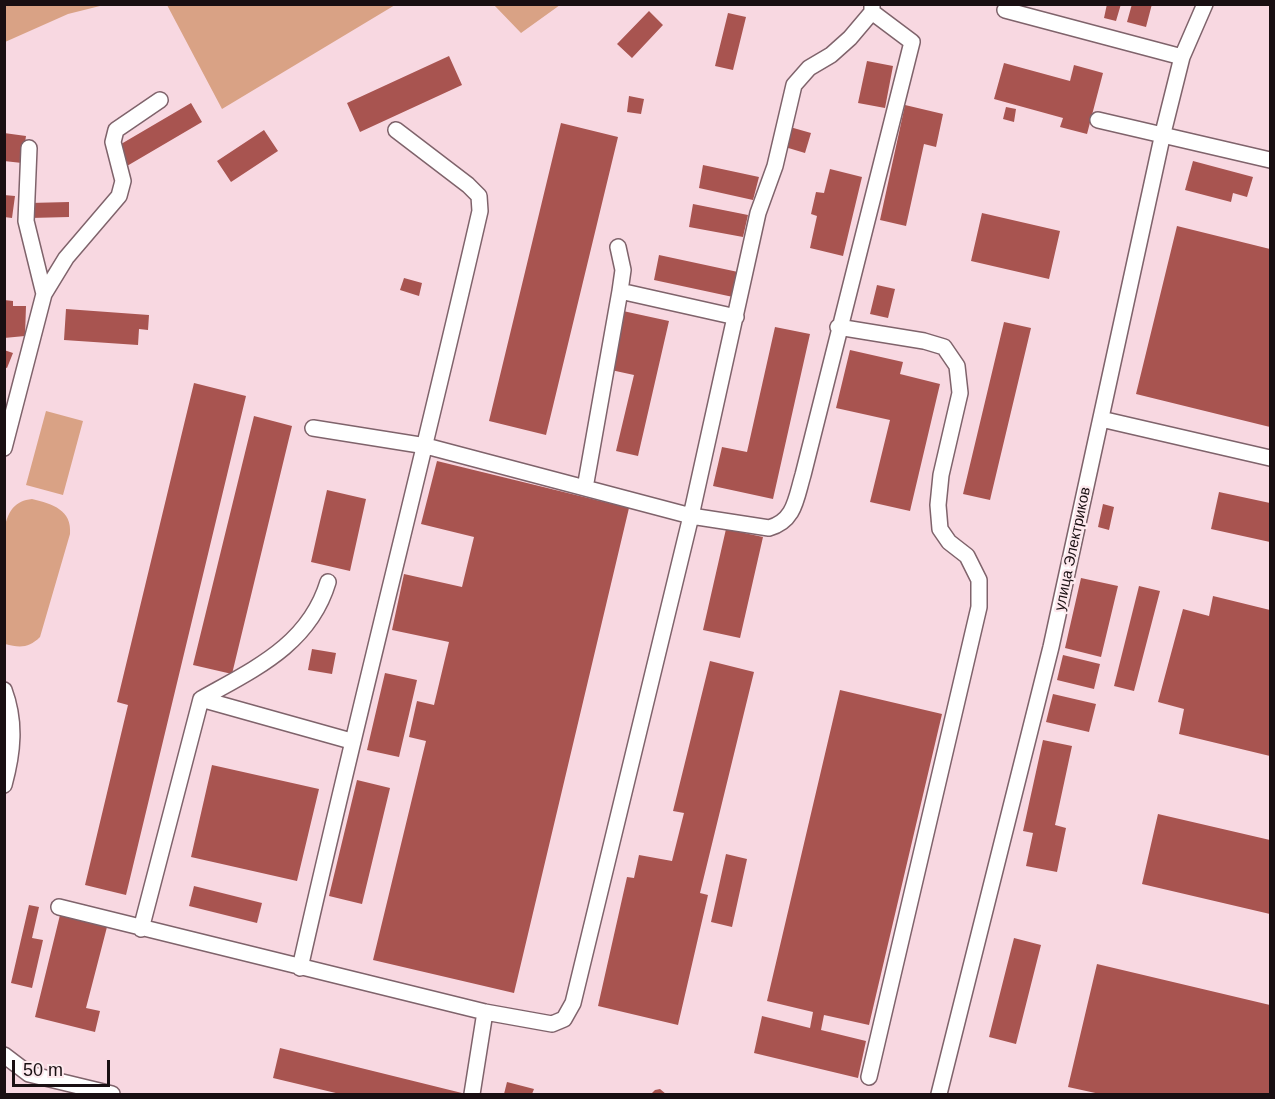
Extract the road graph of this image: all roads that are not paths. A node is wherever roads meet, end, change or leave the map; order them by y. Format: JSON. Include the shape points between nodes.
{"nodes":[{"id":1,"x":1202,"y":6,"type":"edge"},
{"id":2,"x":872,"y":8,"type":"edge"},
{"id":3,"x":1005,"y":10,"type":"dead end"},
{"id":4,"x":1182,"y":57,"type":"junction"},
{"id":5,"x":160,"y":100,"type":"dead end"},
{"id":6,"x":1098,"y":120,"type":"dead end"},
{"id":7,"x":396,"y":130,"type":"dead end"},
{"id":8,"x":1163,"y":133,"type":"junction"},
{"id":9,"x":29,"y":148,"type":"dead end"},
{"id":10,"x":1270,"y":160,"type":"edge"},
{"id":11,"x":618,"y":247,"type":"dead end"},
{"id":12,"x":620,"y":291,"type":"junction"},
{"id":13,"x":44,"y":294,"type":"junction"},
{"id":14,"x":736,"y":317,"type":"junction"},
{"id":15,"x":838,"y":327,"type":"junction"},
{"id":16,"x":1101,"y":419,"type":"junction"},
{"id":17,"x":314,"y":428,"type":"dead end"},
{"id":18,"x":426,"y":446,"type":"junction"},
{"id":19,"x":4,"y":448,"type":"edge"},
{"id":20,"x":1270,"y":458,"type":"edge"},
{"id":21,"x":585,"y":488,"type":"junction"},
{"id":22,"x":691,"y":516,"type":"junction"},
{"id":23,"x":328,"y":582,"type":"dead end"},
{"id":24,"x":4,"y":690,"type":"edge"},
{"id":25,"x":201,"y":699,"type":"junction"},
{"id":26,"x":351,"y":741,"type":"junction"},
{"id":27,"x":4,"y":785,"type":"edge"},
{"id":28,"x":59,"y":907,"type":"dead end"},
{"id":29,"x":141,"y":929,"type":"junction"},
{"id":30,"x":300,"y":968,"type":"junction"},
{"id":31,"x":485,"y":1012,"type":"junction"},
{"id":32,"x":4,"y":1055,"type":"edge"},
{"id":33,"x":869,"y":1077,"type":"dead end"},
{"id":34,"x":112,"y":1095,"type":"edge"},
{"id":35,"x":472,"y":1095,"type":"edge"},
{"id":36,"x":939,"y":1095,"type":"edge"}],
"edges":[{"from":1,"to":4,"type":"street","name":"улица Электриков"},
{"from":2,"to":14,"type":"street","via":[[850,39],[809,68],[794,85],[775,166],[758,213]]},
{"from":2,"to":15,"type":"street","via":[[912,42]]},
{"from":3,"to":4,"type":"street"},
{"from":4,"to":8,"type":"street","name":"улица Электриков"},
{"from":5,"to":13,"type":"street","via":[[116,130],[113,142],[123,181],[118,196],[66,258]]},
{"from":6,"to":8,"type":"street"},
{"from":7,"to":18,"type":"street","via":[[479,196],[480,211]]},
{"from":8,"to":10,"type":"street"},
{"from":8,"to":16,"type":"street","name":"улица Электриков"},
{"from":9,"to":13,"type":"street","via":[[26,221]]},
{"from":11,"to":12,"type":"street","via":[[623,270]]},
{"from":12,"to":14,"type":"street"},
{"from":12,"to":21,"type":"street"},
{"from":13,"to":19,"type":"street"},
{"from":14,"to":22,"type":"street"},
{"from":15,"to":22,"type":"street","via":[[792,515],[782,525],[769,528]]},
{"from":15,"to":33,"type":"street","via":[[944,347],[957,366],[960,393],[941,475],[940,529],[967,556],[979,580],[979,607]]},
{"from":16,"to":20,"type":"street"},
{"from":16,"to":36,"type":"street","name":"улица Электриков","via":[[1051,647]]},
{"from":17,"to":18,"type":"street"},
{"from":18,"to":21,"type":"street"},
{"from":18,"to":26,"type":"street"},
{"from":21,"to":22,"type":"street"},
{"from":22,"to":31,"type":"street","via":[[573,1003],[564,1019],[552,1024]]},
{"from":23,"to":25,"type":"street","via":[[321,605],[302,631],[268,661]]},
{"from":24,"to":27,"type":"street","via":[[14,722]]},
{"from":25,"to":26,"type":"street"},
{"from":25,"to":29,"type":"street"},
{"from":26,"to":30,"type":"street"},
{"from":28,"to":29,"type":"street"},
{"from":29,"to":30,"type":"street"},
{"from":30,"to":31,"type":"street"},
{"from":31,"to":35,"type":"street"},
{"from":32,"to":34,"type":"street","via":[[29,1074]]}]}
